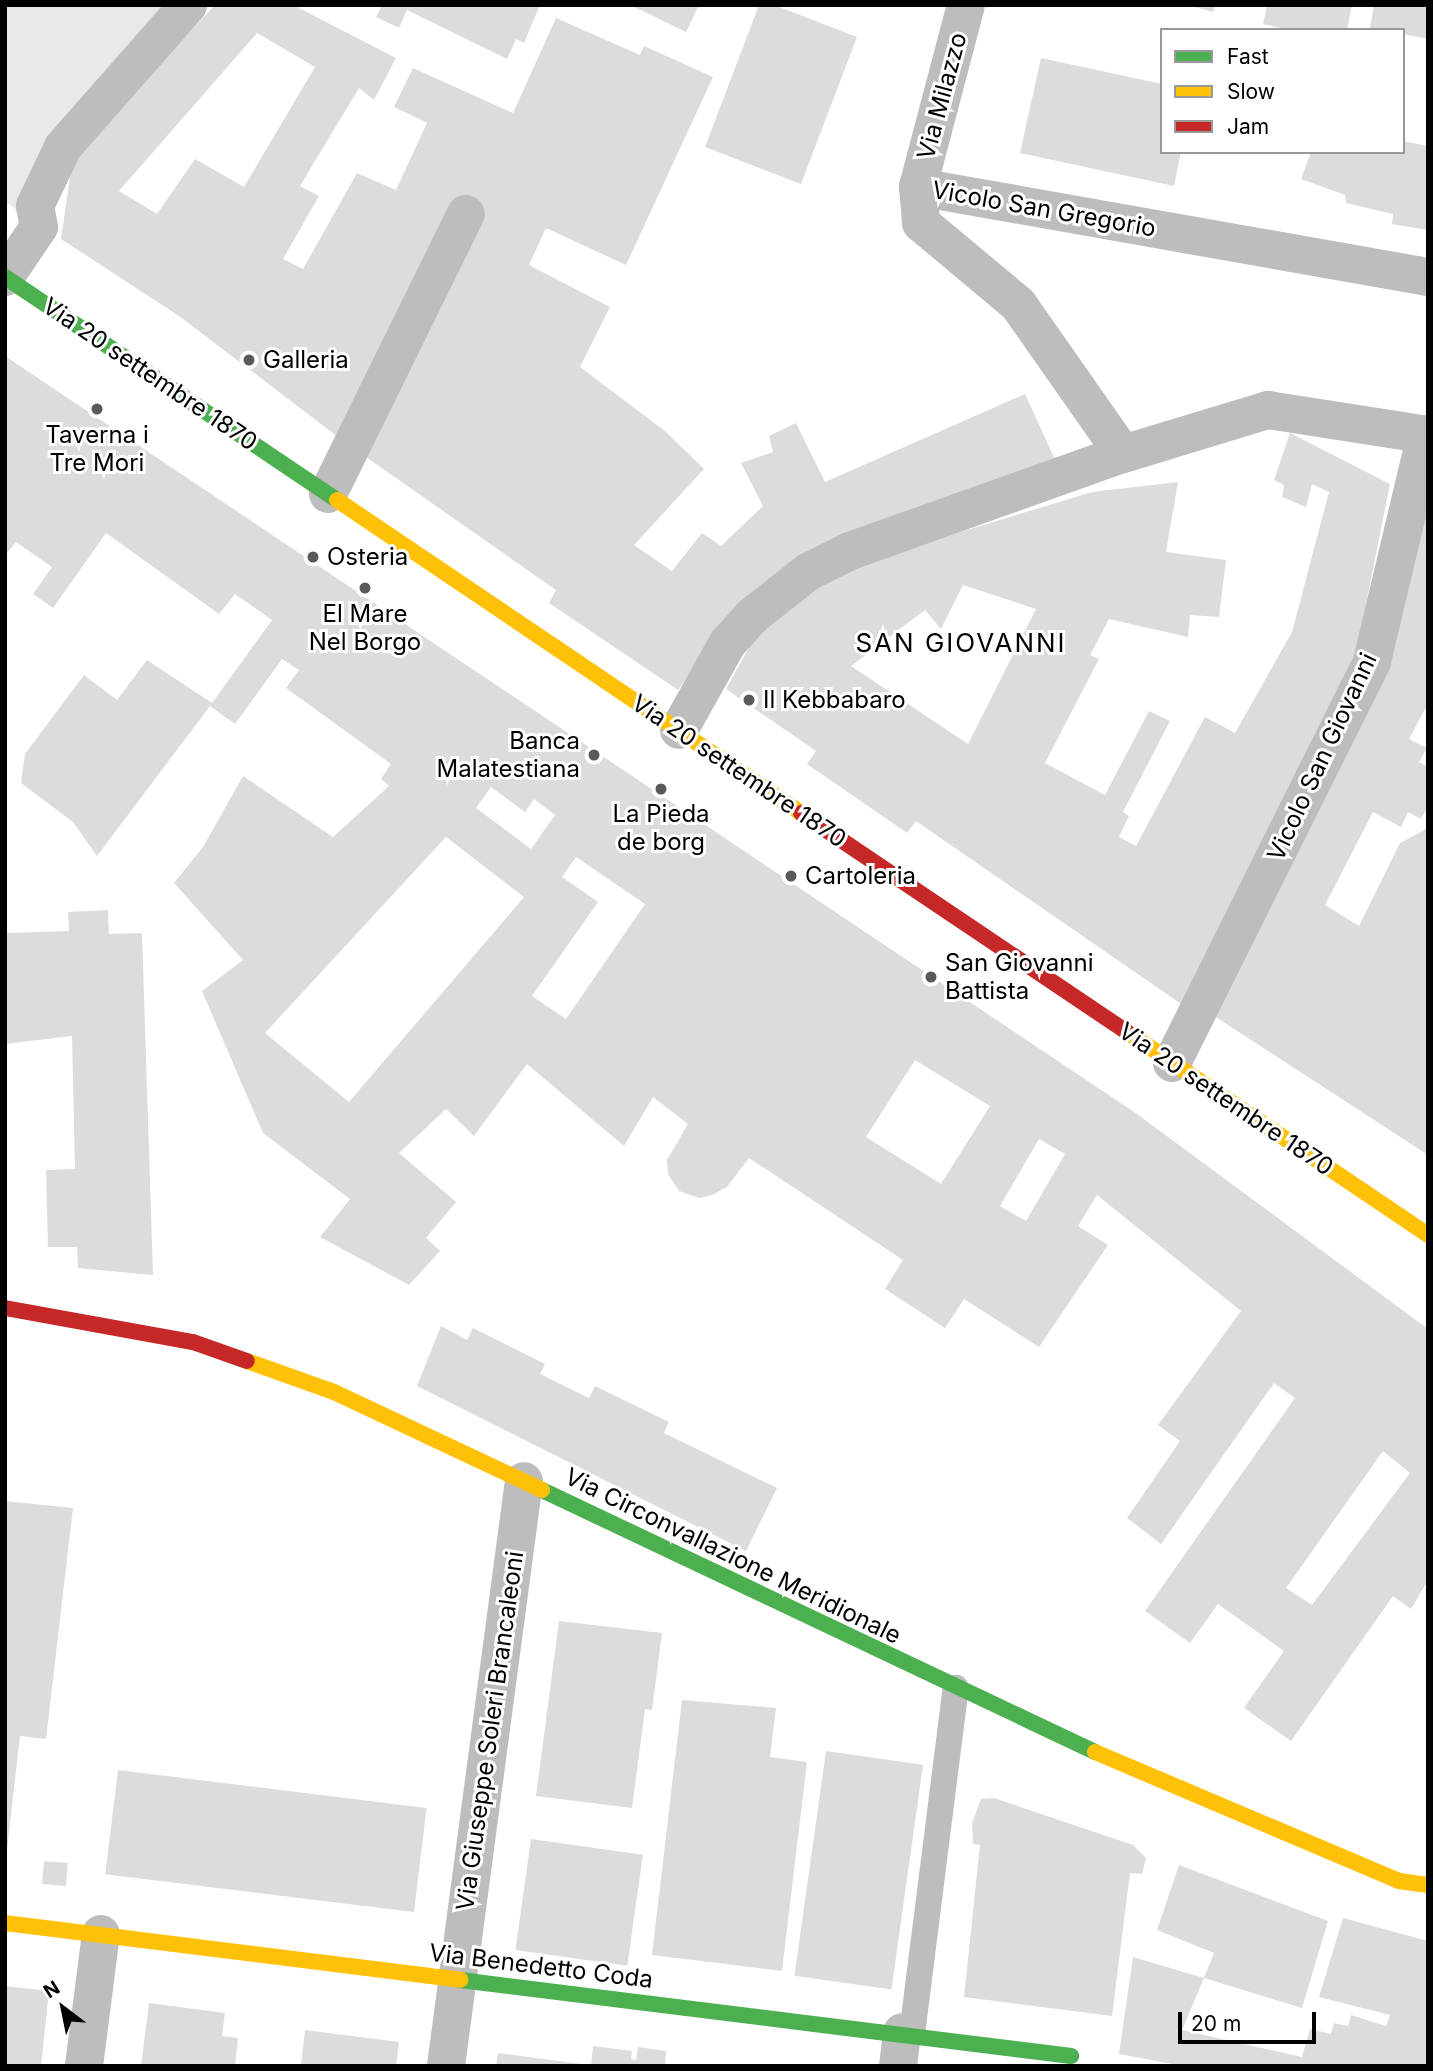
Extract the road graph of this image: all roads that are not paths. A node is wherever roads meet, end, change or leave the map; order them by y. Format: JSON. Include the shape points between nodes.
{"nodes":[{"id":1,"x":188,"y":5,"type":"edge"},
{"id":2,"x":966,"y":5,"type":"edge"},
{"id":3,"x":918,"y":187,"type":"junction"},
{"id":4,"x":466,"y":214,"type":"dead end"},
{"id":5,"x":5,"y":277,"type":"edge"},
{"id":6,"x":1428,"y":277,"type":"edge"},
{"id":7,"x":1427,"y":435,"type":"edge"},
{"id":8,"x":1123,"y":454,"type":"junction"},
{"id":9,"x":328,"y":494,"type":"junction"},
{"id":10,"x":679,"y":730,"type":"junction"},
{"id":11,"x":1172,"y":1063,"type":"junction"},
{"id":12,"x":1428,"y":1235,"type":"edge"},
{"id":13,"x":5,"y":1308,"type":"edge"},
{"id":14,"x":524,"y":1480,"type":"junction"},
{"id":15,"x":956,"y":1688,"type":"junction"},
{"id":16,"x":1428,"y":1885,"type":"edge"},
{"id":17,"x":5,"y":1923,"type":"edge"},
{"id":18,"x":101,"y":1934,"type":"junction"},
{"id":19,"x":457,"y":1980,"type":"junction"},
{"id":20,"x":904,"y":2044,"type":"edge"},
{"id":21,"x":1071,"y":2056,"type":"dead end"},
{"id":22,"x":84,"y":2066,"type":"edge"},
{"id":23,"x":446,"y":2066,"type":"edge"}],
"edges":[{"from":1,"to":5,"type":"street","name":"Via 20 settembre 1870","via":[[62,147],[35,206],[39,227]]},
{"from":2,"to":3,"type":"street","name":"Via Milazzo"},
{"from":3,"to":6,"type":"street","name":"Vicolo San Gregorio"},
{"from":3,"to":8,"type":"street","name":"Vicolo San Gregorio","via":[[921,223],[1018,304]]},
{"from":4,"to":9,"type":"street"},
{"from":5,"to":9,"type":"street","name":"Via 20 settembre 1870"},
{"from":7,"to":8,"type":"street","via":[[1268,410]]},
{"from":7,"to":11,"type":"street","name":"Vicolo San Giovanni","via":[[1372,661]]},
{"from":8,"to":10,"type":"street","via":[[850,551],[808,572],[752,616],[727,644]]},
{"from":9,"to":10,"type":"street","name":"Via 20 settembre 1870"},
{"from":10,"to":11,"type":"street","name":"Via 20 settembre 1870"},
{"from":11,"to":12,"type":"street","name":"Via 20 settembre 1870"},
{"from":13,"to":14,"type":"street","name":"Via Circonvallazione Meridionale","via":[[193,1342],[334,1392]]},
{"from":14,"to":15,"type":"street","name":"Via Circonvallazione Meridionale"},
{"from":14,"to":19,"type":"street","name":"Via Giuseppe Soleri Brancaleoni"},
{"from":15,"to":16,"type":"street","name":"Via Circonvallazione Meridionale","via":[[1399,1881]]},
{"from":15,"to":20,"type":"lane"},
{"from":17,"to":18,"type":"street","name":"Via Benedetto Coda"},
{"from":18,"to":19,"type":"street","name":"Via Benedetto Coda"},
{"from":18,"to":22,"type":"street"},
{"from":19,"to":20,"type":"street","name":"Via Benedetto Coda"},
{"from":19,"to":23,"type":"street","name":"Via Giuseppe Soleri Brancaleoni"},
{"from":20,"to":21,"type":"street","name":"Via Benedetto Coda"}]}
